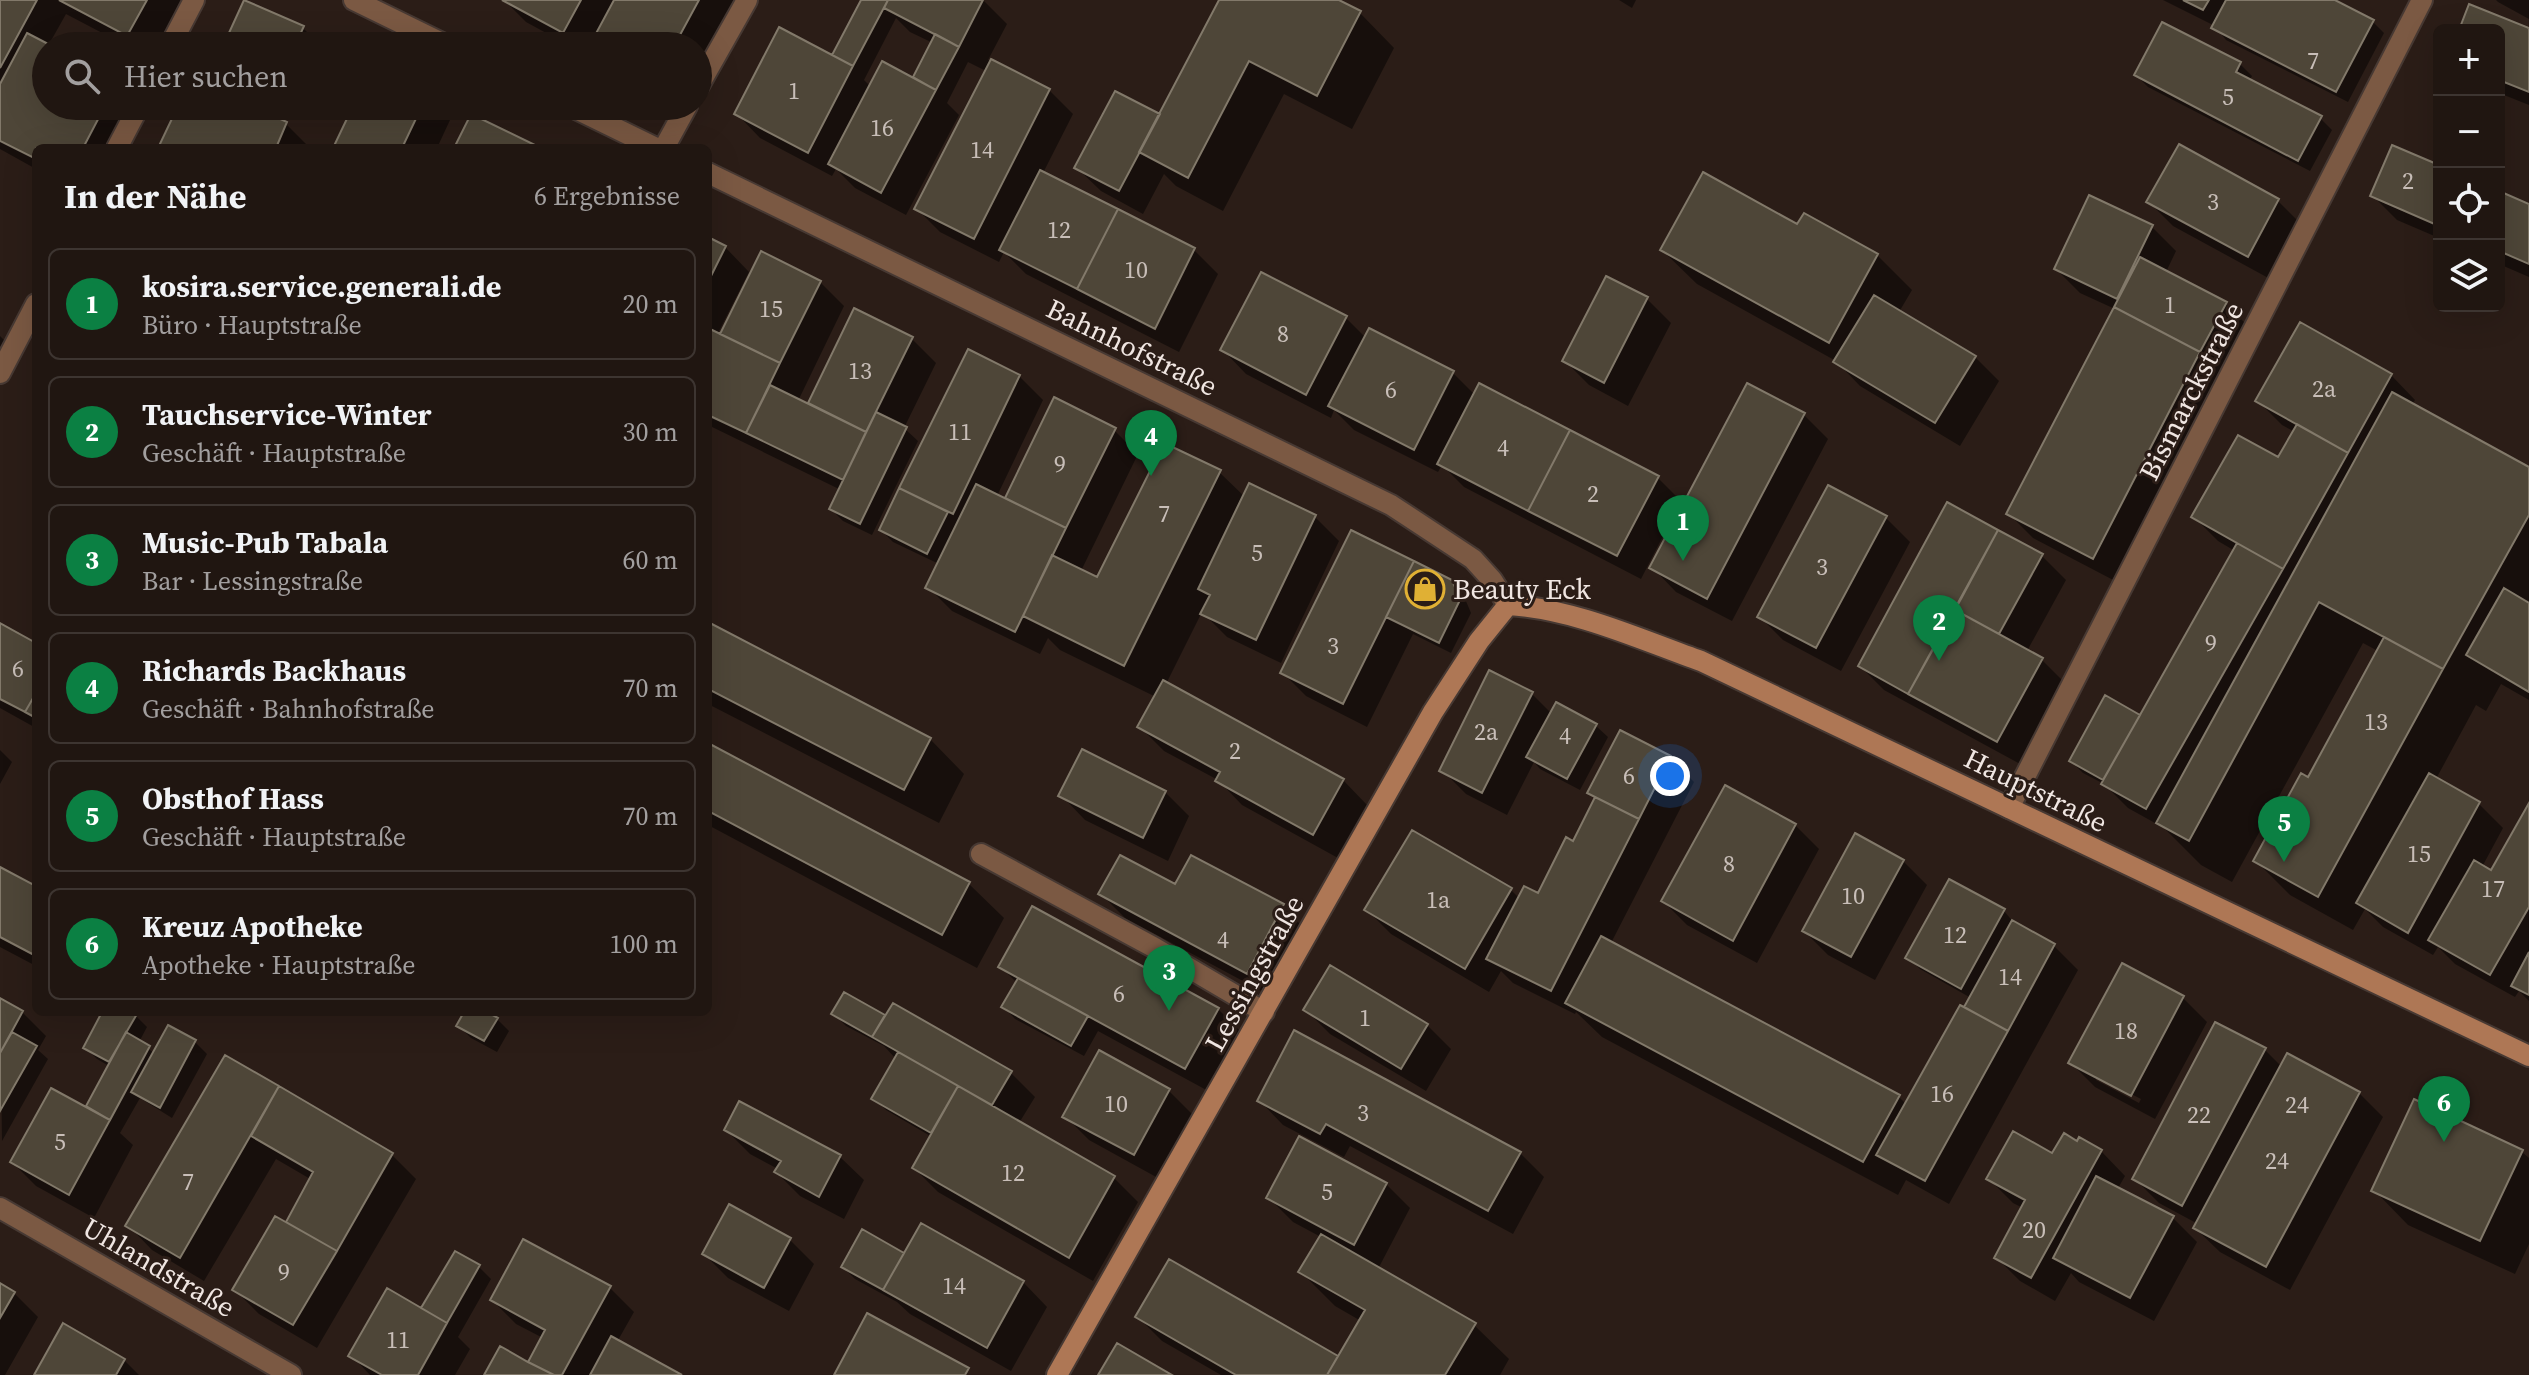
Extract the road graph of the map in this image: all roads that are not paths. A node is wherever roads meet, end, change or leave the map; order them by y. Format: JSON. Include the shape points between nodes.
{"nodes":[{"id":1,"x":194,"y":0,"type":"edge"},
{"id":2,"x":354,"y":0,"type":"edge"},
{"id":3,"x":747,"y":0,"type":"edge"},
{"id":4,"x":2422,"y":0,"type":"edge"},
{"id":5,"x":177,"y":32,"type":"edge"},
{"id":6,"x":419,"y":32,"type":"edge"},
{"id":7,"x":712,"y":62,"type":"edge"},
{"id":8,"x":132,"y":120,"type":"edge"},
{"id":9,"x":599,"y":120,"type":"edge"},
{"id":10,"x":679,"y":120,"type":"edge"},
{"id":11,"x":119,"y":144,"type":"edge"},
{"id":12,"x":648,"y":144,"type":"edge"},
{"id":13,"x":666,"y":144,"type":"edge"},
{"id":14,"x":712,"y":175,"type":"edge"},
{"id":15,"x":32,"y":312,"type":"edge"},
{"id":16,"x":0,"y":373,"type":"edge"},
{"id":17,"x":1508,"y":605,"type":"junction"},
{"id":18,"x":2009,"y":808,"type":"junction"},
{"id":19,"x":981,"y":854,"type":"dead end"},
{"id":20,"x":1264,"y":1012,"type":"junction"},
{"id":21,"x":2529,"y":1056,"type":"edge"},
{"id":22,"x":0,"y":1208,"type":"edge"},
{"id":23,"x":291,"y":1375,"type":"edge"},
{"id":24,"x":1057,"y":1375,"type":"edge"}],
"edges":[{"from":1,"to":5,"type":"street"},
{"from":2,"to":6,"type":"street"},
{"from":3,"to":7,"type":"street"},
{"from":4,"to":18,"type":"street","name":"Bismarckstraße"},
{"from":8,"to":11,"type":"street"},
{"from":9,"to":12,"type":"street"},
{"from":10,"to":13,"type":"street"},
{"from":14,"to":17,"type":"street","name":"Bahnhofstraße","via":[[1391,505],[1473,559]]},
{"from":15,"to":16,"type":"street"},
{"from":17,"to":18,"type":"street","name":"Hauptstraße","via":[[1565,613],[1701,661]]},
{"from":17,"to":20,"type":"street","name":"Lessingstraße","via":[[1433,712]]},
{"from":18,"to":21,"type":"street","name":"Hauptstraße"},
{"from":19,"to":20,"type":"street"},
{"from":20,"to":24,"type":"street","name":"Lessingstraße"},
{"from":22,"to":23,"type":"street","name":"Uhlandstraße"}]}
